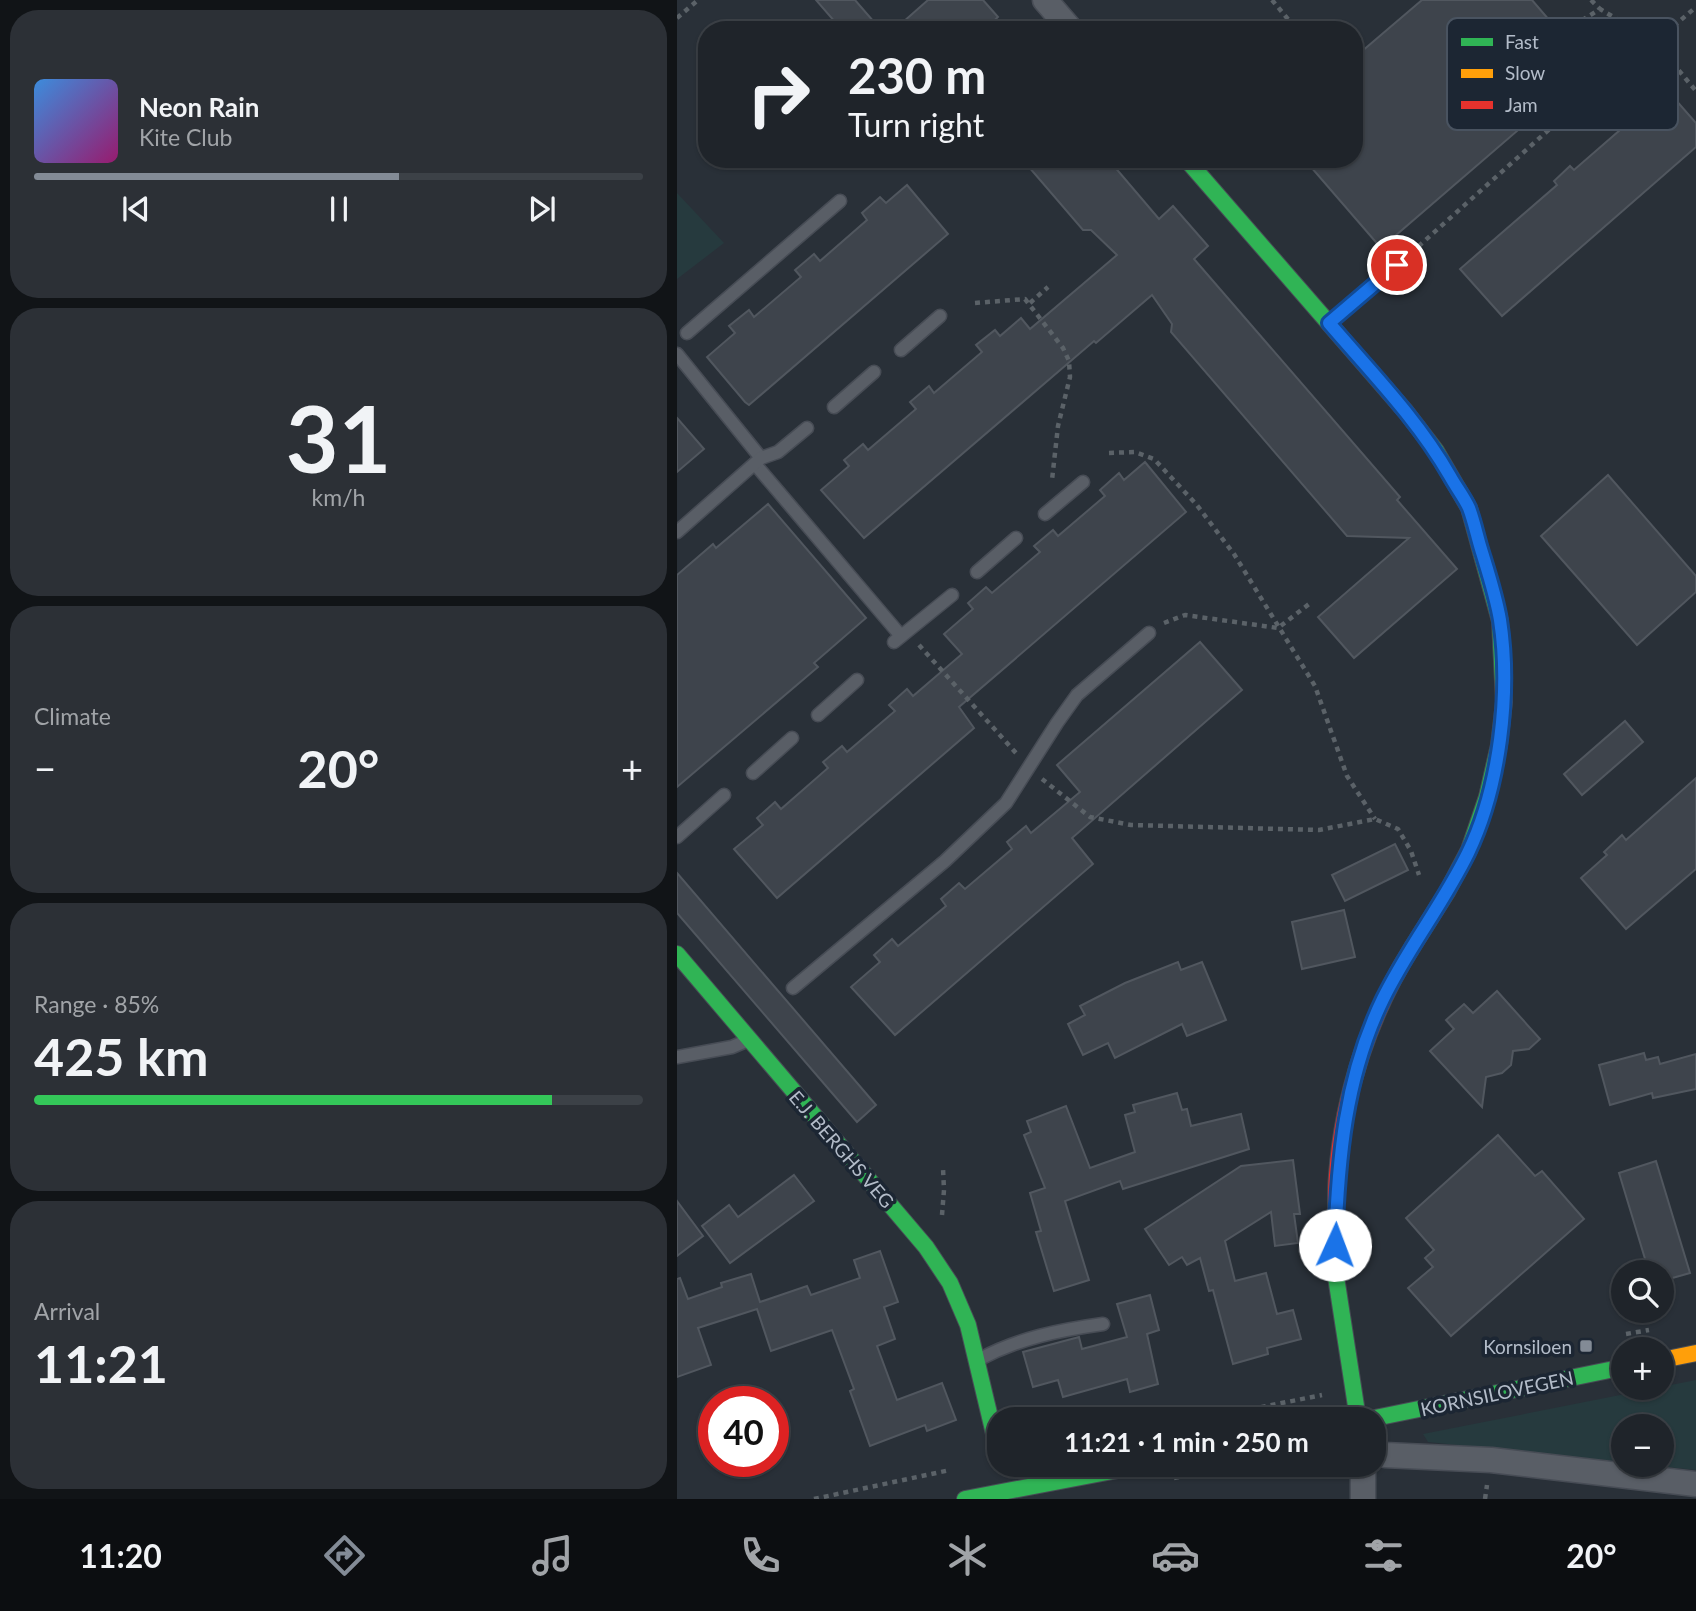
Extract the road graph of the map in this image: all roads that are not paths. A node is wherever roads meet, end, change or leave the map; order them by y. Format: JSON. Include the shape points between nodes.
{"nodes":[{"id":1,"x":1045,"y":0,"type":"edge"},
{"id":2,"x":1063,"y":21,"type":"edge"},
{"id":3,"x":1194,"y":168,"type":"edge"},
{"id":4,"x":840,"y":201,"type":"dead end"},
{"id":5,"x":1397,"y":265,"type":"road end"},
{"id":6,"x":940,"y":316,"type":"dead end"},
{"id":7,"x":1329,"y":323,"type":"junction"},
{"id":8,"x":687,"y":333,"type":"dead end"},
{"id":9,"x":901,"y":350,"type":"dead end"},
{"id":10,"x":677,"y":354,"type":"edge"},
{"id":11,"x":874,"y":372,"type":"dead end"},
{"id":12,"x":834,"y":407,"type":"dead end"},
{"id":13,"x":807,"y":428,"type":"dead end"},
{"id":14,"x":758,"y":461,"type":"junction"},
{"id":15,"x":1083,"y":482,"type":"dead end"},
{"id":16,"x":1045,"y":514,"type":"dead end"},
{"id":17,"x":677,"y":532,"type":"edge"},
{"id":18,"x":1016,"y":538,"type":"dead end"},
{"id":19,"x":977,"y":572,"type":"dead end"},
{"id":20,"x":952,"y":595,"type":"dead end"},
{"id":21,"x":1149,"y":633,"type":"road end"},
{"id":22,"x":857,"y":681,"type":"dead end"},
{"id":23,"x":818,"y":715,"type":"dead end"},
{"id":24,"x":793,"y":738,"type":"dead end"},
{"id":25,"x":753,"y":773,"type":"dead end"},
{"id":26,"x":724,"y":795,"type":"dead end"},
{"id":27,"x":677,"y":837,"type":"edge"},
{"id":28,"x":677,"y":954,"type":"edge"},
{"id":29,"x":793,"y":988,"type":"dead end"},
{"id":30,"x":749,"y":1039,"type":"junction"},
{"id":31,"x":677,"y":1057,"type":"edge"},
{"id":32,"x":1103,"y":1324,"type":"dead end"},
{"id":33,"x":1696,"y":1353,"type":"edge"},
{"id":34,"x":1674,"y":1358,"type":"edge"},
{"id":35,"x":977,"y":1361,"type":"junction"},
{"id":36,"x":1611,"y":1370,"type":"edge"},
{"id":37,"x":988,"y":1407,"type":"edge"},
{"id":38,"x":1356,"y":1407,"type":"edge"},
{"id":39,"x":1386,"y":1416,"type":"edge"},
{"id":40,"x":1386,"y":1455,"type":"edge"},
{"id":41,"x":1003,"y":1477,"type":"edge"},
{"id":42,"x":1080,"y":1477,"type":"edge"},
{"id":43,"x":1363,"y":1477,"type":"edge"},
{"id":44,"x":1696,"y":1484,"type":"edge"},
{"id":45,"x":1005,"y":1491,"type":"junction"},
{"id":46,"x":965,"y":1499,"type":"edge"},
{"id":47,"x":1363,"y":1499,"type":"edge"}],
"edges":[{"from":1,"to":2,"type":"street"},
{"from":3,"to":7,"type":"street"},
{"from":4,"to":8,"type":"lane"},
{"from":5,"to":7,"type":"lane"},
{"from":6,"to":9,"type":"lane"},
{"from":7,"to":38,"type":"street","via":[[1436,451],[1469,508],[1500,621],[1504,702],[1487,797],[1469,850],[1383,1000],[1356,1069],[1344,1121],[1337,1175],[1336,1277]]},
{"from":10,"to":14,"type":"lane"},
{"from":11,"to":12,"type":"lane"},
{"from":13,"to":14,"type":"lane","via":[[778,452]]},
{"from":14,"to":17,"type":"lane"},
{"from":14,"to":20,"type":"lane","via":[[901,636]]},
{"from":15,"to":16,"type":"lane"},
{"from":18,"to":19,"type":"lane"},
{"from":21,"to":29,"type":"lane","via":[[1077,695],[1012,796],[981,828]]},
{"from":22,"to":23,"type":"lane"},
{"from":24,"to":25,"type":"lane"},
{"from":26,"to":27,"type":"lane"},
{"from":28,"to":30,"type":"street","name":"E.J. BERGHS VEG"},
{"from":30,"to":31,"type":"lane","via":[[732,1047]]},
{"from":30,"to":35,"type":"street","name":"E.J. BERGHS VEG","via":[[926,1247],[950,1283]]},
{"from":32,"to":35,"type":"lane","via":[[1027,1339]]},
{"from":33,"to":34,"type":"street"},
{"from":35,"to":37,"type":"street","name":"E.J. BERGHS VEG"},
{"from":36,"to":39,"type":"street","name":"KORNSILOVEGEN"},
{"from":40,"to":44,"type":"street","via":[[1491,1460]]},
{"from":41,"to":45,"type":"street"},
{"from":42,"to":45,"type":"street"},
{"from":43,"to":47,"type":"street"},
{"from":45,"to":46,"type":"street"}]}
